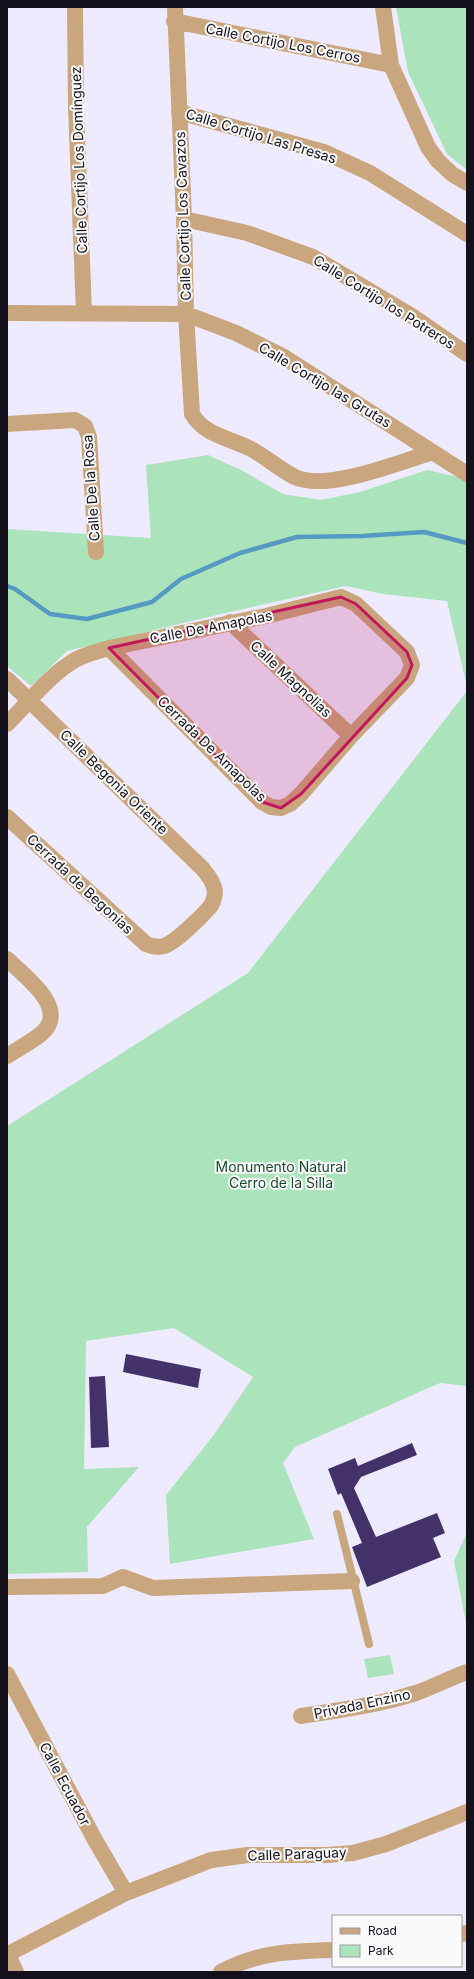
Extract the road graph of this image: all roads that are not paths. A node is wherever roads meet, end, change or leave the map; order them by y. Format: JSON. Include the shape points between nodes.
{"nodes":[{"id":1,"x":75,"y":7,"type":"edge"},
{"id":2,"x":383,"y":7,"type":"edge"},
{"id":3,"x":175,"y":14,"type":"edge"},
{"id":4,"x":391,"y":65,"type":"junction"},
{"id":5,"x":180,"y":112,"type":"junction"},
{"id":6,"x":467,"y":183,"type":"edge"},
{"id":7,"x":184,"y":219,"type":"junction"},
{"id":8,"x":467,"y":234,"type":"edge"},
{"id":9,"x":7,"y":313,"type":"edge"},
{"id":10,"x":84,"y":314,"type":"junction"},
{"id":11,"x":186,"y":314,"type":"junction"},
{"id":12,"x":467,"y":354,"type":"edge"},
{"id":13,"x":7,"y":424,"type":"edge"},
{"id":14,"x":433,"y":452,"type":"junction"},
{"id":15,"x":467,"y":474,"type":"edge"},
{"id":16,"x":96,"y":552,"type":"dead end"},
{"id":17,"x":230,"y":622,"type":"junction"},
{"id":18,"x":109,"y":648,"type":"junction"},
{"id":19,"x":412,"y":665,"type":"joint"},
{"id":20,"x":7,"y":679,"type":"edge"},
{"id":21,"x":30,"y":700,"type":"junction"},
{"id":22,"x":7,"y":724,"type":"edge"},
{"id":23,"x":351,"y":736,"type":"junction"},
{"id":24,"x":7,"y":817,"type":"edge"},
{"id":25,"x":155,"y":948,"type":"joint"},
{"id":26,"x":7,"y":959,"type":"edge"},
{"id":27,"x":7,"y":1056,"type":"edge"},
{"id":28,"x":337,"y":1514,"type":"dead end"},
{"id":29,"x":352,"y":1582,"type":"junction"},
{"id":30,"x":7,"y":1587,"type":"edge"},
{"id":31,"x":369,"y":1644,"type":"dead end"},
{"id":32,"x":467,"y":1672,"type":"edge"},
{"id":33,"x":7,"y":1674,"type":"edge"},
{"id":34,"x":301,"y":1716,"type":"dead end"},
{"id":35,"x":467,"y":1812,"type":"edge"},
{"id":36,"x":126,"y":1893,"type":"junction"},
{"id":37,"x":332,"y":1950,"type":"edge"},
{"id":38,"x":7,"y":1953,"type":"edge"},
{"id":39,"x":16,"y":1972,"type":"edge"},
{"id":40,"x":221,"y":1972,"type":"edge"}],
"edges":[{"from":1,"to":10,"type":"street","name":"Calle Cortijo Los Domínguez"},
{"from":2,"to":4,"type":"street"},
{"from":3,"to":4,"type":"street","name":"Calle Cortijo Los Cerros"},
{"from":3,"to":5,"type":"street","name":"Calle Cortijo Los Cavazos"},
{"from":4,"to":6,"type":"street","via":[[428,146],[438,160]]},
{"from":5,"to":7,"type":"street","name":"Calle Cortijo Los Cavazos"},
{"from":5,"to":8,"type":"street","name":"Calle Cortijo Las Presas","via":[[324,152],[370,173]]},
{"from":7,"to":11,"type":"street","name":"Calle Cortijo Los Cavazos"},
{"from":7,"to":12,"type":"street","name":"Calle Cortijo los Potreros","via":[[247,233],[314,257],[412,316]]},
{"from":9,"to":10,"type":"street","name":"Calle Cortijo las Grutas"},
{"from":10,"to":11,"type":"street","name":"Calle Cortijo las Grutas"},
{"from":11,"to":14,"type":"street","name":"Calle Cortijo las Grutas","via":[[236,333],[284,357]]},
{"from":11,"to":14,"type":"street","name":"Calle Cortijo Los Cavazos","via":[[190,403],[192,414],[198,424],[207,431],[251,449],[295,477],[311,482],[341,480]]},
{"from":13,"to":16,"type":"street","name":"Calle De la Rosa","via":[[75,420],[85,426],[89,437]]},
{"from":14,"to":15,"type":"street","name":"Calle Cortijo las Grutas"},
{"from":17,"to":18,"type":"street","name":"Calle De Amapolas"},
{"from":17,"to":19,"type":"street","name":"Calle De Amapolas","via":[[266,616],[341,597],[356,604],[407,652]]},
{"from":17,"to":23,"type":"street","name":"Calle Magnolias"},
{"from":18,"to":21,"type":"street","name":"Calle De Amapolas","via":[[76,659]]},
{"from":18,"to":23,"type":"street","name":"Cerrada De Amapolas","via":[[262,802],[271,807],[281,808],[290,804]]},
{"from":19,"to":23,"type":"street","name":"Cerrada De Amapolas","via":[[407,678]]},
{"from":20,"to":21,"type":"street","name":"Calle Begonia Oriente"},
{"from":21,"to":22,"type":"street","name":"Calle De Amapolas"},
{"from":21,"to":25,"type":"street","name":"Calle Begonia Oriente","via":[[203,869],[215,890],[210,907],[174,940]]},
{"from":24,"to":25,"type":"street","name":"Cerrada de Begonias","via":[[138,938]]},
{"from":26,"to":27,"type":"street","via":[[44,996],[50,1006],[52,1017],[41,1034]]},
{"from":28,"to":29,"type":"lane"},
{"from":29,"to":30,"type":"street","via":[[153,1588],[123,1577],[103,1586]]},
{"from":29,"to":31,"type":"lane"},
{"from":32,"to":34,"type":"street","name":"Privada Enzino","via":[[395,1700]]},
{"from":33,"to":36,"type":"street","name":"Calle Ecuador"},
{"from":35,"to":36,"type":"street","name":"Calle Paraguay","via":[[386,1844],[353,1853],[248,1855],[211,1860]]},
{"from":36,"to":38,"type":"street","name":"Calle Paraguay"},
{"from":37,"to":40,"type":"street","via":[[269,1954],[255,1957]]},
{"from":38,"to":39,"type":"street"}]}
